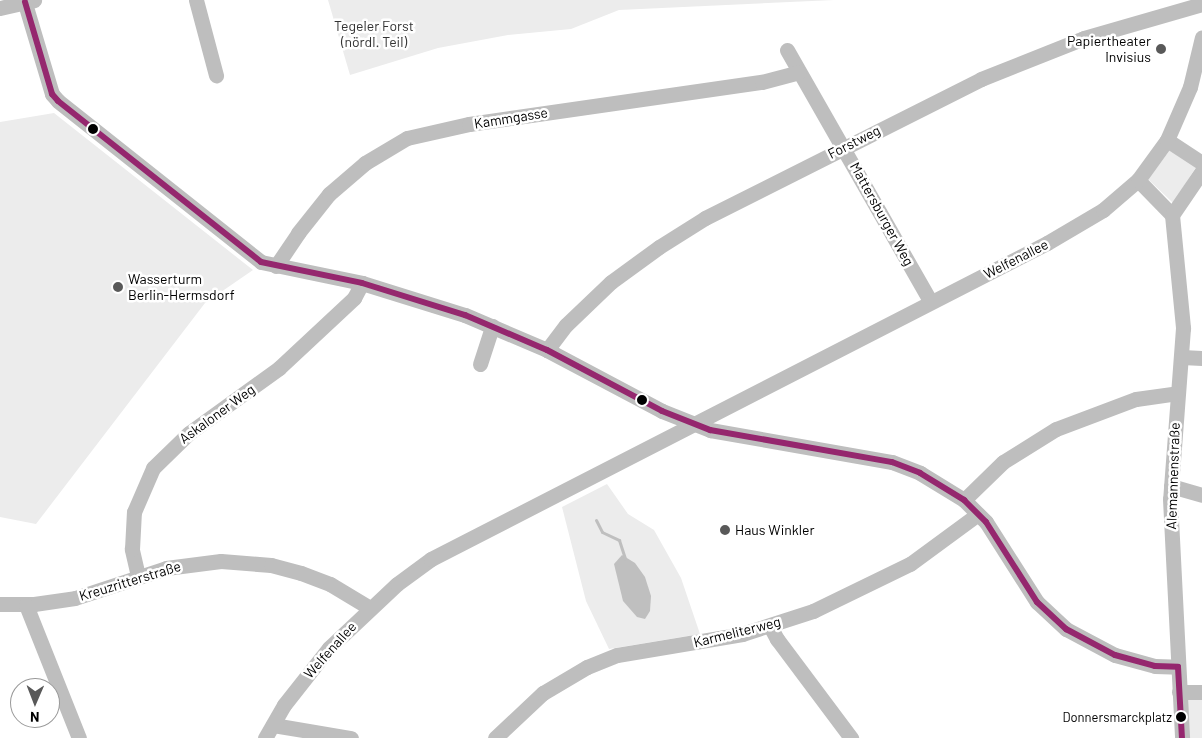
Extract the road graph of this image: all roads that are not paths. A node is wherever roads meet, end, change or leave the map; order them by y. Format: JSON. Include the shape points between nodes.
{"nodes":[{"id":1,"x":196,"y":0,"type":"edge"},
{"id":2,"x":28,"y":1,"type":"edge"},
{"id":3,"x":1202,"y":4,"type":"edge"},
{"id":4,"x":0,"y":8,"type":"edge"},
{"id":5,"x":1202,"y":37,"type":"edge"},
{"id":6,"x":787,"y":50,"type":"dead end"},
{"id":7,"x":799,"y":72,"type":"junction"},
{"id":8,"x":216,"y":76,"type":"dead end"},
{"id":9,"x":1168,"y":140,"type":"junction"},
{"id":10,"x":844,"y":146,"type":"junction"},
{"id":11,"x":1202,"y":163,"type":"edge"},
{"id":12,"x":1202,"y":171,"type":"edge"},
{"id":13,"x":1138,"y":180,"type":"junction"},
{"id":14,"x":1172,"y":215,"type":"junction"},
{"id":15,"x":276,"y":266,"type":"junction"},
{"id":16,"x":362,"y":283,"type":"junction"},
{"id":17,"x":930,"y":301,"type":"junction"},
{"id":18,"x":492,"y":326,"type":"junction"},
{"id":19,"x":547,"y":350,"type":"junction"},
{"id":20,"x":1182,"y":357,"type":"junction"},
{"id":21,"x":1202,"y":358,"type":"edge"},
{"id":22,"x":480,"y":364,"type":"dead end"},
{"id":23,"x":1178,"y":393,"type":"junction"},
{"id":24,"x":693,"y":424,"type":"junction"},
{"id":25,"x":1171,"y":486,"type":"junction"},
{"id":26,"x":1202,"y":495,"type":"edge"},
{"id":27,"x":964,"y":500,"type":"junction"},
{"id":28,"x":978,"y":514,"type":"junction"},
{"id":29,"x":138,"y":576,"type":"junction"},
{"id":30,"x":0,"y":604,"type":"edge"},
{"id":31,"x":26,"y":605,"type":"junction"},
{"id":32,"x":370,"y":608,"type":"junction"},
{"id":33,"x":770,"y":626,"type":"junction"},
{"id":34,"x":1178,"y":667,"type":"junction"},
{"id":35,"x":1179,"y":692,"type":"junction"},
{"id":36,"x":1202,"y":692,"type":"edge"},
{"id":37,"x":269,"y":731,"type":"edge"},
{"id":38,"x":80,"y":738,"type":"edge"},
{"id":39,"x":351,"y":738,"type":"edge"},
{"id":40,"x":496,"y":738,"type":"edge"},
{"id":41,"x":851,"y":738,"type":"edge"},
{"id":42,"x":1182,"y":738,"type":"edge"}],
"edges":[{"from":1,"to":8,"type":"street"},
{"from":2,"to":4,"type":"street"},
{"from":2,"to":15,"type":"street","via":[[52,94],[58,102],[261,262]]},
{"from":3,"to":10,"type":"street","name":"Forstweg","via":[[1042,53]]},
{"from":5,"to":9,"type":"street","name":"Welfenallee","via":[[1190,87]]},
{"from":6,"to":7,"type":"street","name":"Mattersburger Weg"},
{"from":7,"to":10,"type":"street","name":"Mattersburger Weg"},
{"from":7,"to":15,"type":"street","name":"Kammgasse","via":[[762,82],[470,124],[407,138],[358,168],[329,194]]},
{"from":9,"to":11,"type":"street"},
{"from":9,"to":13,"type":"street","name":"Welfenallee"},
{"from":10,"to":17,"type":"street","name":"Mattersburger Weg"},
{"from":10,"to":19,"type":"street","name":"Forstweg","via":[[705,218],[659,246],[611,282],[566,325]]},
{"from":12,"to":14,"type":"street"},
{"from":13,"to":14,"type":"street"},
{"from":13,"to":17,"type":"street","name":"Welfenallee","via":[[1088,220]]},
{"from":14,"to":20,"type":"street","name":"Alemannenstraße","via":[[1182,305]]},
{"from":15,"to":16,"type":"street"},
{"from":16,"to":18,"type":"street"},
{"from":16,"to":29,"type":"street","name":"Askaloner Weg","via":[[354,298],[279,368],[162,456],[145,481],[134,512],[132,549]]},
{"from":17,"to":24,"type":"street","name":"Welfenallee"},
{"from":18,"to":19,"type":"street"},
{"from":18,"to":22,"type":"street"},
{"from":19,"to":24,"type":"street"},
{"from":20,"to":21,"type":"street"},
{"from":20,"to":23,"type":"street","name":"Alemannenstraße"},
{"from":23,"to":25,"type":"street","name":"Alemannenstraße"},
{"from":23,"to":27,"type":"street","via":[[1136,399],[1056,429],[1003,462]]},
{"from":24,"to":27,"type":"street","via":[[748,439],[892,462],[938,482]]},
{"from":24,"to":32,"type":"street","name":"Welfenallee","via":[[431,559]]},
{"from":25,"to":26,"type":"street"},
{"from":25,"to":34,"type":"street","name":"Alemannenstraße","via":[[1171,558]]},
{"from":27,"to":28,"type":"street"},
{"from":28,"to":33,"type":"street","name":"Karmeliterweg","via":[[910,564],[850,596]]},
{"from":28,"to":34,"type":"street","via":[[996,536],[1037,602],[1066,629],[1115,655],[1155,666]]},
{"from":29,"to":31,"type":"street","name":"Kreuzritterstraße","via":[[75,598]]},
{"from":29,"to":32,"type":"street","name":"Kreuzritterstraße","via":[[198,562],[271,565],[330,584]]},
{"from":30,"to":31,"type":"street","name":"Kreuzritterstraße"},
{"from":31,"to":38,"type":"street"},
{"from":32,"to":37,"type":"street","name":"Welfenallee","via":[[308,673]]},
{"from":33,"to":40,"type":"street","name":"Karmeliterweg","via":[[704,642],[647,649],[602,661],[543,693]]},
{"from":33,"to":41,"type":"street"},
{"from":34,"to":35,"type":"street","name":"Alemannenstraße"},
{"from":35,"to":36,"type":"street"},
{"from":35,"to":42,"type":"street","name":"Alemannenstraße"},
{"from":37,"to":39,"type":"street"}]}
